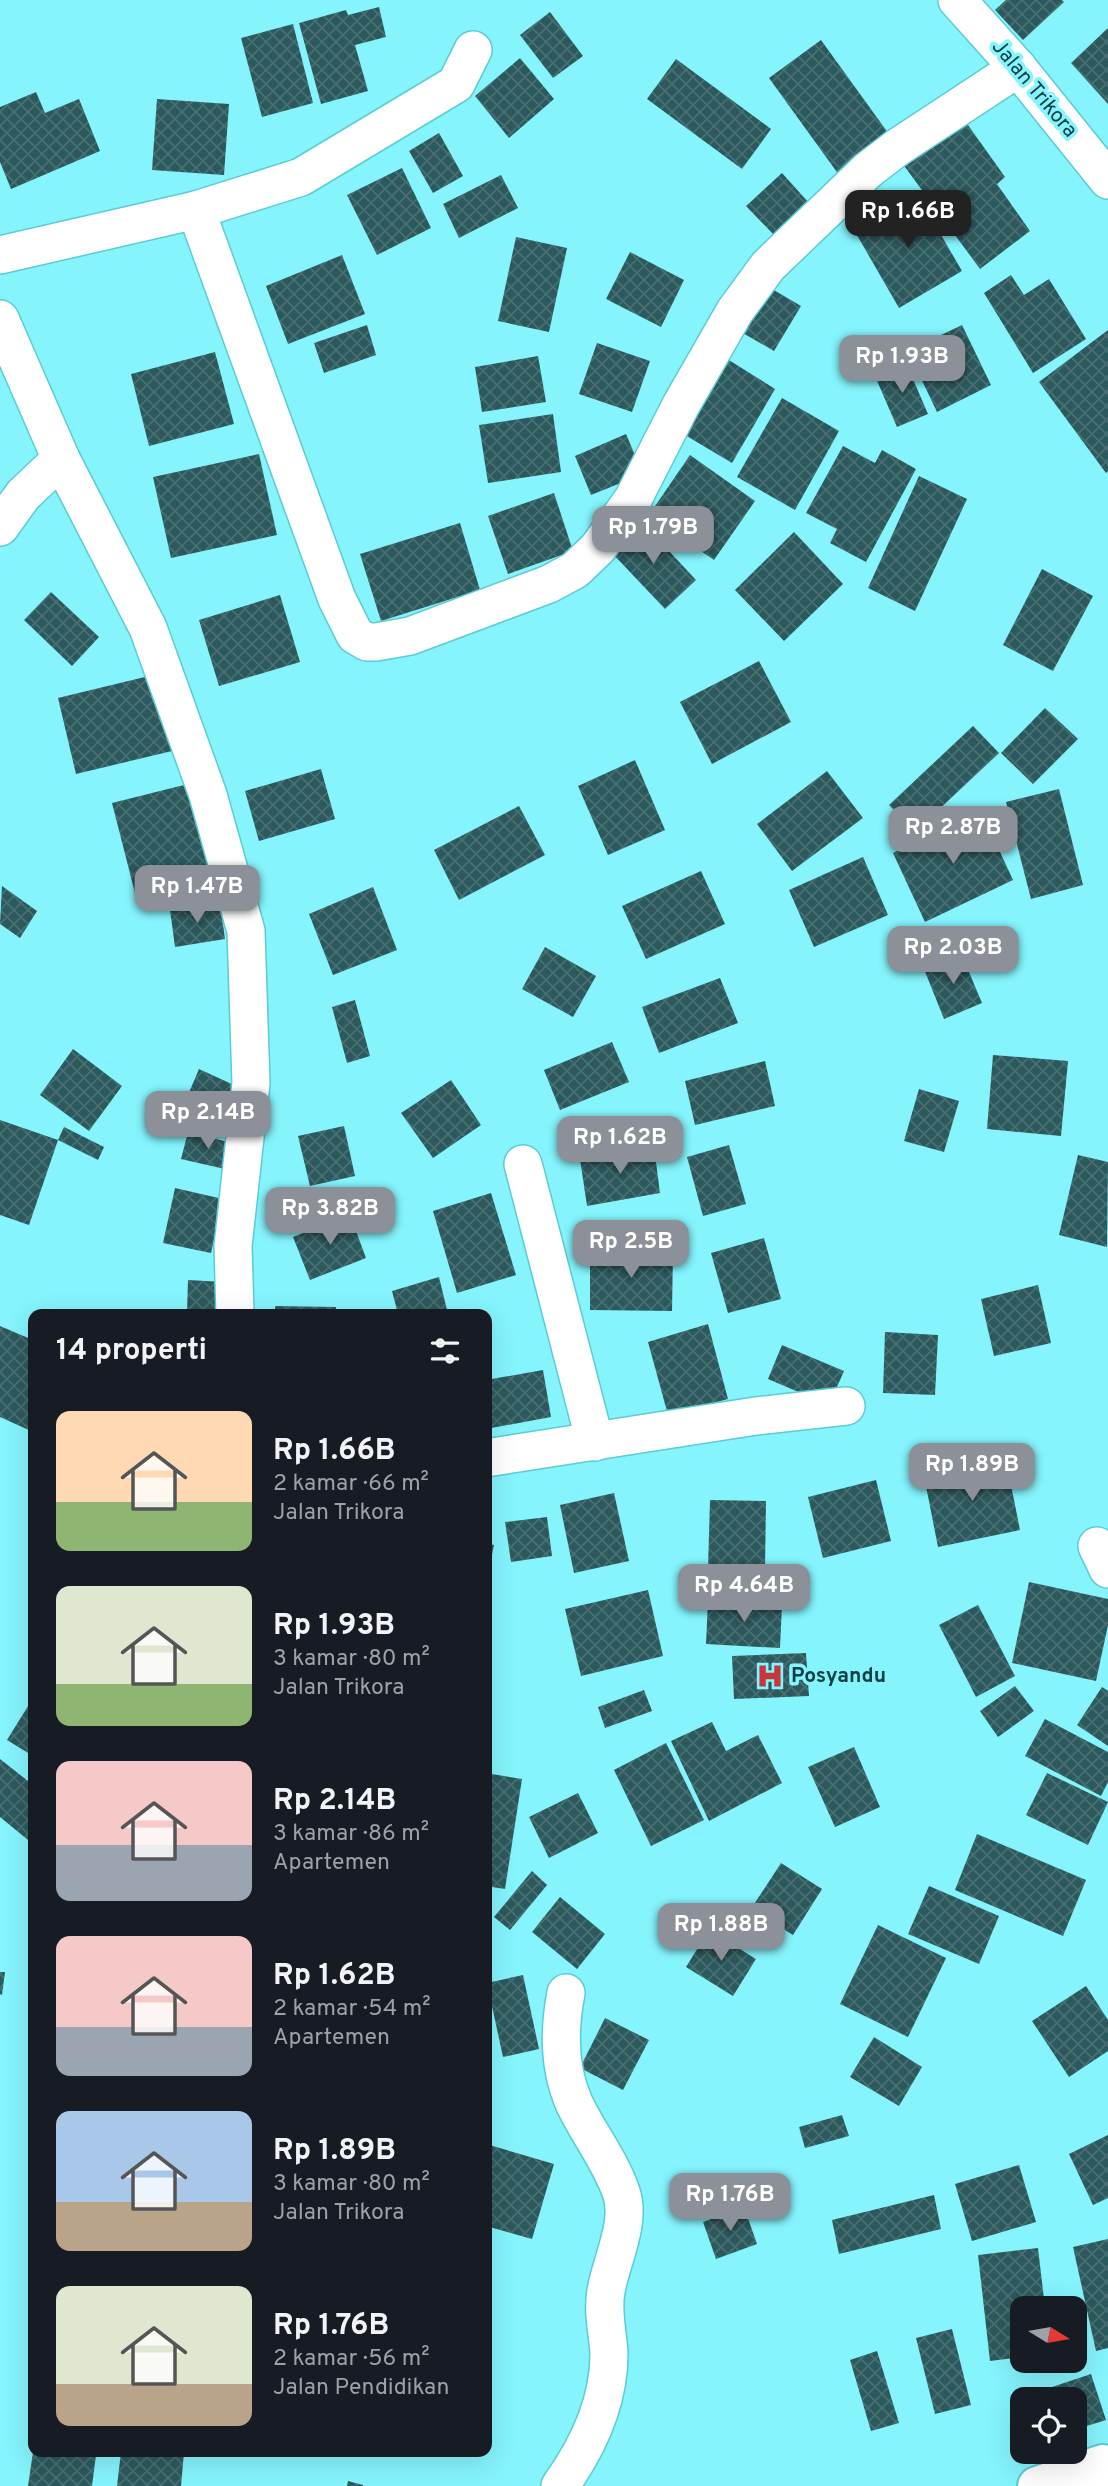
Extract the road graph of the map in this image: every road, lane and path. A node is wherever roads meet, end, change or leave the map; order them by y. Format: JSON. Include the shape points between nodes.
{"nodes":[{"id":1,"x":957,"y":0,"type":"edge"},
{"id":2,"x":473,"y":50,"type":"dead end"},
{"id":3,"x":1018,"y":68,"type":"junction"},
{"id":4,"x":1108,"y":180,"type":"edge"},
{"id":5,"x":196,"y":210,"type":"junction"},
{"id":6,"x":0,"y":255,"type":"edge"},
{"id":7,"x":0,"y":319,"type":"edge"},
{"id":8,"x":61,"y":459,"type":"junction"},
{"id":9,"x":0,"y":527,"type":"edge"},
{"id":10,"x":523,"y":1164,"type":"dead end"},
{"id":11,"x":235,"y":1309,"type":"edge"},
{"id":12,"x":846,"y":1406,"type":"dead end"},
{"id":13,"x":595,"y":1442,"type":"junction"},
{"id":14,"x":492,"y":1457,"type":"edge"},
{"id":15,"x":566,"y":1993,"type":"dead end"},
{"id":16,"x":1106,"y":2466,"type":"edge"},
{"id":17,"x":560,"y":2486,"type":"edge"},
{"id":18,"x":1037,"y":2486,"type":"edge"}],
"edges":[{"from":1,"to":3,"type":"street","name":"Jalan Trikora"},
{"from":2,"to":5,"type":"street","via":[[456,84],[300,177]]},
{"from":3,"to":4,"type":"street","name":"Jalan Trikora"},
{"from":3,"to":5,"type":"street","via":[[867,170],[768,266],[735,311],[633,499],[598,548],[575,570],[410,636],[376,642],[355,635],[337,599]]},
{"from":5,"to":6,"type":"street"},
{"from":7,"to":8,"type":"street"},
{"from":8,"to":9,"type":"street","via":[[23,495]]},
{"from":8,"to":11,"type":"street","via":[[148,628],[208,795],[246,931],[251,1083],[233,1246]]},
{"from":10,"to":13,"type":"street"},
{"from":12,"to":13,"type":"street"},
{"from":13,"to":14,"type":"street"},
{"from":15,"to":17,"type":"street","via":[[560,2023],[562,2058],[573,2102],[622,2194],[622,2224],[606,2291],[606,2393],[594,2431]]},
{"from":16,"to":18,"type":"street"}]}
